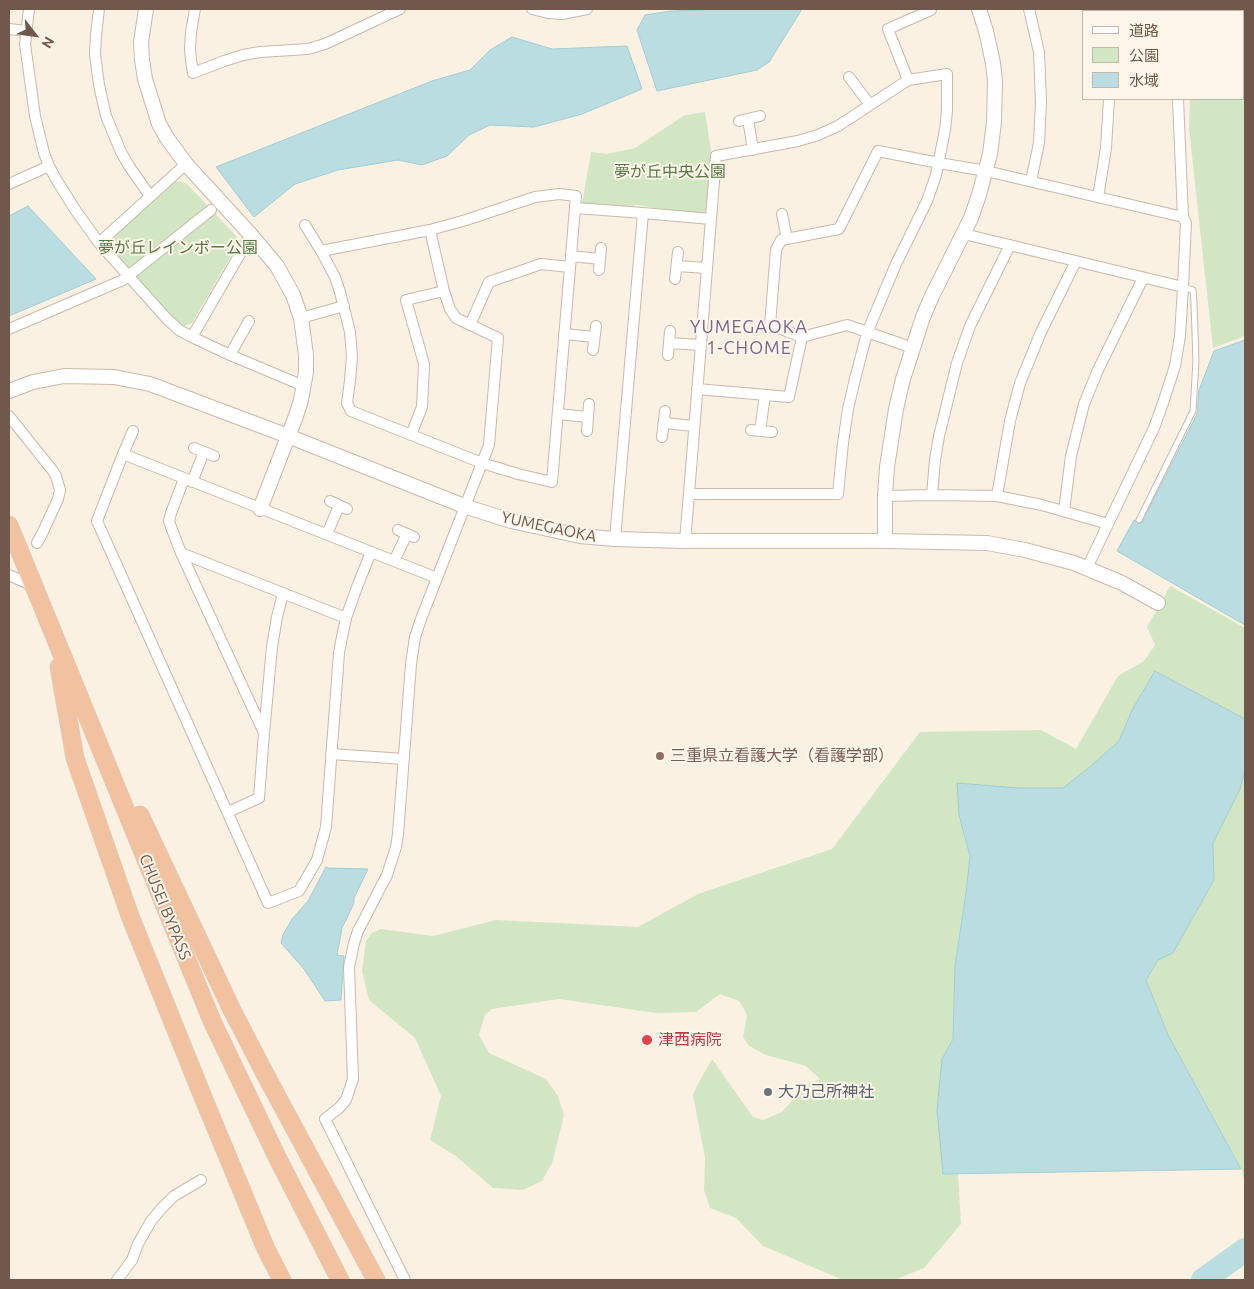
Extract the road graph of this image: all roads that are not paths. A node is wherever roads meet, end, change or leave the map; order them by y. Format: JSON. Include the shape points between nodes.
{"nodes":[{"id":1,"x":29,"y":9,"type":"edge"},
{"id":2,"x":99,"y":9,"type":"edge"},
{"id":3,"x":146,"y":9,"type":"edge"},
{"id":4,"x":195,"y":9,"type":"edge"},
{"id":5,"x":400,"y":9,"type":"edge"},
{"id":6,"x":532,"y":9,"type":"edge"},
{"id":7,"x":587,"y":9,"type":"edge"},
{"id":8,"x":930,"y":9,"type":"edge"},
{"id":9,"x":980,"y":9,"type":"edge"},
{"id":10,"x":1028,"y":9,"type":"edge"},
{"id":11,"x":9,"y":29,"type":"edge"},
{"id":12,"x":26,"y":30,"type":"junction"},
{"id":13,"x":849,"y":77,"type":"dead end"},
{"id":14,"x":908,"y":80,"type":"junction"},
{"id":15,"x":1109,"y":100,"type":"edge"},
{"id":16,"x":1178,"y":100,"type":"edge"},
{"id":17,"x":870,"y":105,"type":"junction"},
{"id":18,"x":760,"y":116,"type":"dead end"},
{"id":19,"x":754,"y":150,"type":"junction"},
{"id":20,"x":939,"y":163,"type":"junction"},
{"id":21,"x":186,"y":164,"type":"junction"},
{"id":22,"x":49,"y":166,"type":"junction"},
{"id":23,"x":986,"y":171,"type":"junction"},
{"id":24,"x":1031,"y":181,"type":"junction"},
{"id":25,"x":9,"y":184,"type":"edge"},
{"id":26,"x":150,"y":196,"type":"junction"},
{"id":27,"x":1098,"y":197,"type":"junction"},
{"id":28,"x":576,"y":208,"type":"junction"},
{"id":29,"x":211,"y":210,"type":"dead end"},
{"id":30,"x":643,"y":213,"type":"junction"},
{"id":31,"x":782,"y":214,"type":"dead end"},
{"id":32,"x":1183,"y":217,"type":"junction"},
{"id":33,"x":711,"y":219,"type":"junction"},
{"id":34,"x":305,"y":225,"type":"dead end"},
{"id":35,"x":430,"y":230,"type":"junction"},
{"id":36,"x":964,"y":234,"type":"junction"},
{"id":37,"x":251,"y":235,"type":"junction"},
{"id":38,"x":787,"y":239,"type":"junction"},
{"id":39,"x":99,"y":243,"type":"junction"},
{"id":40,"x":1010,"y":245,"type":"junction"},
{"id":41,"x":601,"y":248,"type":"dead end"},
{"id":42,"x":321,"y":251,"type":"junction"},
{"id":43,"x":678,"y":252,"type":"dead end"},
{"id":44,"x":571,"y":256,"type":"junction"},
{"id":45,"x":600,"y":259,"type":"junction"},
{"id":46,"x":1076,"y":261,"type":"junction"},
{"id":47,"x":677,"y":266,"type":"junction"},
{"id":48,"x":570,"y":267,"type":"junction"},
{"id":49,"x":707,"y":268,"type":"junction"},
{"id":50,"x":599,"y":270,"type":"dead end"},
{"id":51,"x":129,"y":276,"type":"junction"},
{"id":52,"x":1143,"y":278,"type":"junction"},
{"id":53,"x":675,"y":279,"type":"dead end"},
{"id":54,"x":1183,"y":287,"type":"junction"},
{"id":55,"x":444,"y":291,"type":"junction"},
{"id":56,"x":344,"y":306,"type":"junction"},
{"id":57,"x":301,"y":318,"type":"junction"},
{"id":58,"x":249,"y":321,"type":"dead end"},
{"id":59,"x":470,"y":325,"type":"junction"},
{"id":60,"x":596,"y":326,"type":"dead end"},
{"id":61,"x":9,"y":329,"type":"edge"},
{"id":62,"x":670,"y":331,"type":"dead end"},
{"id":63,"x":867,"y":332,"type":"junction"},
{"id":64,"x":564,"y":334,"type":"junction"},
{"id":65,"x":192,"y":337,"type":"junction"},
{"id":66,"x":594,"y":337,"type":"junction"},
{"id":67,"x":802,"y":337,"type":"junction"},
{"id":68,"x":670,"y":343,"type":"junction"},
{"id":69,"x":701,"y":345,"type":"junction"},
{"id":70,"x":913,"y":348,"type":"junction"},
{"id":71,"x":593,"y":350,"type":"dead end"},
{"id":72,"x":230,"y":355,"type":"junction"},
{"id":73,"x":668,"y":355,"type":"dead end"},
{"id":74,"x":304,"y":386,"type":"junction"},
{"id":75,"x":697,"y":389,"type":"junction"},
{"id":76,"x":9,"y":391,"type":"edge"},
{"id":77,"x":765,"y":395,"type":"junction"},
{"id":78,"x":589,"y":404,"type":"dead end"},
{"id":79,"x":665,"y":411,"type":"dead end"},
{"id":80,"x":558,"y":414,"type":"junction"},
{"id":81,"x":9,"y":416,"type":"edge"},
{"id":82,"x":588,"y":417,"type":"junction"},
{"id":83,"x":664,"y":423,"type":"junction"},
{"id":84,"x":694,"y":426,"type":"junction"},
{"id":85,"x":133,"y":431,"type":"dead end"},
{"id":86,"x":587,"y":431,"type":"dead end"},
{"id":87,"x":772,"y":432,"type":"dead end"},
{"id":88,"x":411,"y":435,"type":"junction"},
{"id":89,"x":288,"y":436,"type":"junction"},
{"id":90,"x":662,"y":437,"type":"dead end"},
{"id":91,"x":204,"y":452,"type":"dead end"},
{"id":92,"x":123,"y":454,"type":"junction"},
{"id":93,"x":482,"y":463,"type":"junction"},
{"id":94,"x":188,"y":480,"type":"junction"},
{"id":95,"x":689,"y":494,"type":"junction"},
{"id":96,"x":932,"y":495,"type":"junction"},
{"id":97,"x":885,"y":496,"type":"junction"},
{"id":98,"x":997,"y":496,"type":"junction"},
{"id":99,"x":338,"y":505,"type":"dead end"},
{"id":100,"x":464,"y":506,"type":"junction"},
{"id":101,"x":260,"y":509,"type":"junction"},
{"id":102,"x":1064,"y":511,"type":"junction"},
{"id":103,"x":1139,"y":520,"type":"dead end"},
{"id":104,"x":1108,"y":524,"type":"junction"},
{"id":105,"x":9,"y":525,"type":"edge"},
{"id":106,"x":327,"y":534,"type":"junction"},
{"id":107,"x":406,"y":534,"type":"dead end"},
{"id":108,"x":615,"y":539,"type":"junction"},
{"id":109,"x":685,"y":541,"type":"junction"},
{"id":110,"x":885,"y":541,"type":"junction"},
{"id":111,"x":37,"y":543,"type":"dead end"},
{"id":112,"x":181,"y":552,"type":"junction"},
{"id":113,"x":371,"y":552,"type":"junction"},
{"id":114,"x":394,"y":561,"type":"junction"},
{"id":115,"x":1087,"y":568,"type":"junction"},
{"id":116,"x":9,"y":574,"type":"edge"},
{"id":117,"x":437,"y":578,"type":"junction"},
{"id":118,"x":34,"y":586,"type":"junction"},
{"id":119,"x":283,"y":594,"type":"junction"},
{"id":120,"x":1158,"y":603,"type":"dead end"},
{"id":121,"x":346,"y":618,"type":"junction"},
{"id":122,"x":53,"y":634,"type":"junction"},
{"id":123,"x":264,"y":733,"type":"junction"},
{"id":124,"x":331,"y":754,"type":"junction"},
{"id":125,"x":404,"y":759,"type":"junction"},
{"id":126,"x":228,"y":812,"type":"junction"},
{"id":127,"x":201,"y":1180,"type":"dead end"},
{"id":128,"x":117,"y":1280,"type":"edge"},
{"id":129,"x":282,"y":1280,"type":"edge"},
{"id":130,"x":340,"y":1280,"type":"edge"},
{"id":131,"x":376,"y":1280,"type":"edge"},
{"id":132,"x":405,"y":1280,"type":"edge"}],
"edges":[{"from":1,"to":12,"type":"street"},
{"from":2,"to":26,"type":"street","via":[[95,54],[106,116],[125,159]]},
{"from":3,"to":21,"type":"street","via":[[141,42],[145,79],[160,124]]},
{"from":4,"to":5,"type":"street","via":[[190,49],[194,73],[243,55],[308,49],[326,44]]},
{"from":6,"to":7,"type":"street","via":[[562,14]]},
{"from":8,"to":14,"type":"street","via":[[888,29]]},
{"from":9,"to":23,"type":"street","via":[[994,81],[994,122]]},
{"from":10,"to":24,"type":"street","via":[[1039,52],[1041,102],[1041,122]]},
{"from":11,"to":12,"type":"street"},
{"from":12,"to":22,"type":"street","via":[[24,44],[35,116]]},
{"from":13,"to":17,"type":"street"},
{"from":14,"to":17,"type":"street"},
{"from":14,"to":20,"type":"street","via":[[947,74],[947,111]]},
{"from":15,"to":27,"type":"street"},
{"from":16,"to":32,"type":"street"},
{"from":17,"to":19,"type":"street","via":[[818,135]]},
{"from":18,"to":19,"type":"street","via":[[744,120]]},
{"from":19,"to":33,"type":"street","via":[[716,156]]},
{"from":20,"to":23,"type":"street"},
{"from":20,"to":38,"type":"street","via":[[878,151],[839,229]]},
{"from":20,"to":63,"type":"street","via":[[927,201]]},
{"from":21,"to":26,"type":"street"},
{"from":21,"to":37,"type":"street"},
{"from":22,"to":25,"type":"street"},
{"from":22,"to":39,"type":"street"},
{"from":23,"to":24,"type":"street"},
{"from":23,"to":36,"type":"street"},
{"from":24,"to":27,"type":"street"},
{"from":26,"to":39,"type":"street"},
{"from":27,"to":32,"type":"street"},
{"from":28,"to":30,"type":"street"},
{"from":28,"to":35,"type":"street","via":[[576,196],[535,197]]},
{"from":28,"to":44,"type":"street"},
{"from":29,"to":51,"type":"street"},
{"from":30,"to":33,"type":"street"},
{"from":30,"to":108,"type":"street"},
{"from":31,"to":38,"type":"street"},
{"from":32,"to":54,"type":"street","via":[[1186,223]]},
{"from":33,"to":49,"type":"street"},
{"from":34,"to":42,"type":"street"},
{"from":35,"to":42,"type":"street"},
{"from":35,"to":55,"type":"street"},
{"from":36,"to":40,"type":"street"},
{"from":36,"to":70,"type":"street","via":[[932,296]]},
{"from":37,"to":57,"type":"street","via":[[277,266]]},
{"from":37,"to":65,"type":"street"},
{"from":38,"to":67,"type":"street","via":[[781,240],[776,250],[770,324]]},
{"from":39,"to":51,"type":"street"},
{"from":40,"to":46,"type":"street"},
{"from":40,"to":96,"type":"street","via":[[970,326],[957,363],[939,436]]},
{"from":41,"to":45,"type":"street"},
{"from":42,"to":56,"type":"street","via":[[335,277]]},
{"from":43,"to":47,"type":"street"},
{"from":44,"to":45,"type":"street"},
{"from":44,"to":48,"type":"street"},
{"from":45,"to":50,"type":"street"},
{"from":46,"to":52,"type":"street"},
{"from":46,"to":98,"type":"street","via":[[1020,383]]},
{"from":47,"to":49,"type":"street"},
{"from":47,"to":53,"type":"street"},
{"from":48,"to":59,"type":"street","via":[[541,264],[489,282]]},
{"from":48,"to":64,"type":"street"},
{"from":49,"to":69,"type":"street"},
{"from":51,"to":61,"type":"street"},
{"from":51,"to":65,"type":"street","via":[[167,319]]},
{"from":52,"to":54,"type":"street"},
{"from":52,"to":102,"type":"street","via":[[1084,404],[1071,456]]},
{"from":54,"to":103,"type":"lane","via":[[1193,290],[1196,361],[1193,411]]},
{"from":54,"to":104,"type":"street","via":[[1180,336],[1169,385],[1154,428]]},
{"from":55,"to":59,"type":"street","via":[[456,318]]},
{"from":55,"to":88,"type":"street","via":[[406,300],[424,364],[422,407]]},
{"from":56,"to":57,"type":"street"},
{"from":56,"to":88,"type":"street","via":[[352,357],[347,403],[351,411]]},
{"from":57,"to":74,"type":"street","via":[[306,355]]},
{"from":58,"to":72,"type":"street"},
{"from":59,"to":93,"type":"street","via":[[498,338],[489,445]]},
{"from":60,"to":66,"type":"street"},
{"from":62,"to":68,"type":"street"},
{"from":63,"to":67,"type":"street","via":[[847,325]]},
{"from":63,"to":70,"type":"street"},
{"from":63,"to":95,"type":"street","via":[[848,409],[838,494]]},
{"from":64,"to":66,"type":"street"},
{"from":64,"to":80,"type":"street"},
{"from":65,"to":72,"type":"street"},
{"from":66,"to":71,"type":"street"},
{"from":67,"to":77,"type":"street","via":[[789,397]]},
{"from":68,"to":69,"type":"street"},
{"from":68,"to":73,"type":"street"},
{"from":69,"to":75,"type":"street"},
{"from":70,"to":97,"type":"street","via":[[896,409]]},
{"from":72,"to":74,"type":"street"},
{"from":74,"to":89,"type":"street"},
{"from":75,"to":77,"type":"street"},
{"from":75,"to":84,"type":"street"},
{"from":76,"to":89,"type":"street","name":"YUMEGAOKA","via":[[64,376],[130,379],[169,390]]},
{"from":77,"to":87,"type":"street","via":[[756,430]]},
{"from":78,"to":82,"type":"street"},
{"from":79,"to":83,"type":"street"},
{"from":80,"to":82,"type":"street"},
{"from":80,"to":93,"type":"street","via":[[552,482]]},
{"from":81,"to":111,"type":"street","via":[[53,471],[60,490]]},
{"from":82,"to":86,"type":"street"},
{"from":83,"to":84,"type":"street"},
{"from":83,"to":90,"type":"street"},
{"from":84,"to":95,"type":"street"},
{"from":85,"to":92,"type":"street"},
{"from":88,"to":93,"type":"street"},
{"from":89,"to":100,"type":"street","name":"YUMEGAOKA"},
{"from":89,"to":101,"type":"street"},
{"from":91,"to":94,"type":"street"},
{"from":92,"to":94,"type":"street"},
{"from":92,"to":126,"type":"street","via":[[97,521]]},
{"from":93,"to":100,"type":"street"},
{"from":94,"to":101,"type":"street"},
{"from":94,"to":112,"type":"street","via":[[169,521]]},
{"from":95,"to":109,"type":"street"},
{"from":96,"to":97,"type":"street"},
{"from":96,"to":98,"type":"street"},
{"from":97,"to":110,"type":"street"},
{"from":98,"to":102,"type":"street"},
{"from":99,"to":106,"type":"street"},
{"from":100,"to":108,"type":"street","name":"YUMEGAOKA","via":[[511,521],[580,536]]},
{"from":100,"to":117,"type":"street"},
{"from":101,"to":106,"type":"street"},
{"from":102,"to":104,"type":"street"},
{"from":104,"to":115,"type":"street"},
{"from":105,"to":118,"type":"highway","name":"CHUSEI BYPASS"},
{"from":106,"to":113,"type":"street"},
{"from":107,"to":114,"type":"street"},
{"from":108,"to":109,"type":"street","name":"YUMEGAOKA"},
{"from":109,"to":110,"type":"street","name":"YUMEGAOKA"},
{"from":110,"to":115,"type":"street","name":"YUMEGAOKA","via":[[987,543],[1041,553]]},
{"from":112,"to":119,"type":"street"},
{"from":112,"to":123,"type":"street"},
{"from":113,"to":114,"type":"street"},
{"from":113,"to":121,"type":"street"},
{"from":114,"to":117,"type":"street"},
{"from":115,"to":120,"type":"street","name":"YUMEGAOKA"},
{"from":116,"to":118,"type":"street"},
{"from":117,"to":125,"type":"street","via":[[415,637]]},
{"from":118,"to":122,"type":"highway","name":"CHUSEI BYPASS"},
{"from":119,"to":121,"type":"street"},
{"from":119,"to":123,"type":"street","via":[[276,617]]},
{"from":121,"to":124,"type":"street","via":[[339,653]]},
{"from":122,"to":129,"type":"highway","via":[[75,758],[130,916],[266,1249]]},
{"from":122,"to":130,"type":"highway","name":"CHUSEI BYPASS","via":[[212,1021]]},
{"from":122,"to":131,"type":"highway","via":[[231,1008]]},
{"from":123,"to":126,"type":"street","via":[[259,798]]},
{"from":124,"to":125,"type":"street"},
{"from":124,"to":126,"type":"street","via":[[326,827],[317,860],[299,891],[268,903]]},
{"from":125,"to":132,"type":"street","via":[[393,859],[358,931],[350,961],[353,1080],[346,1100],[325,1119]]},
{"from":127,"to":128,"type":"street","via":[[161,1208]]}]}
